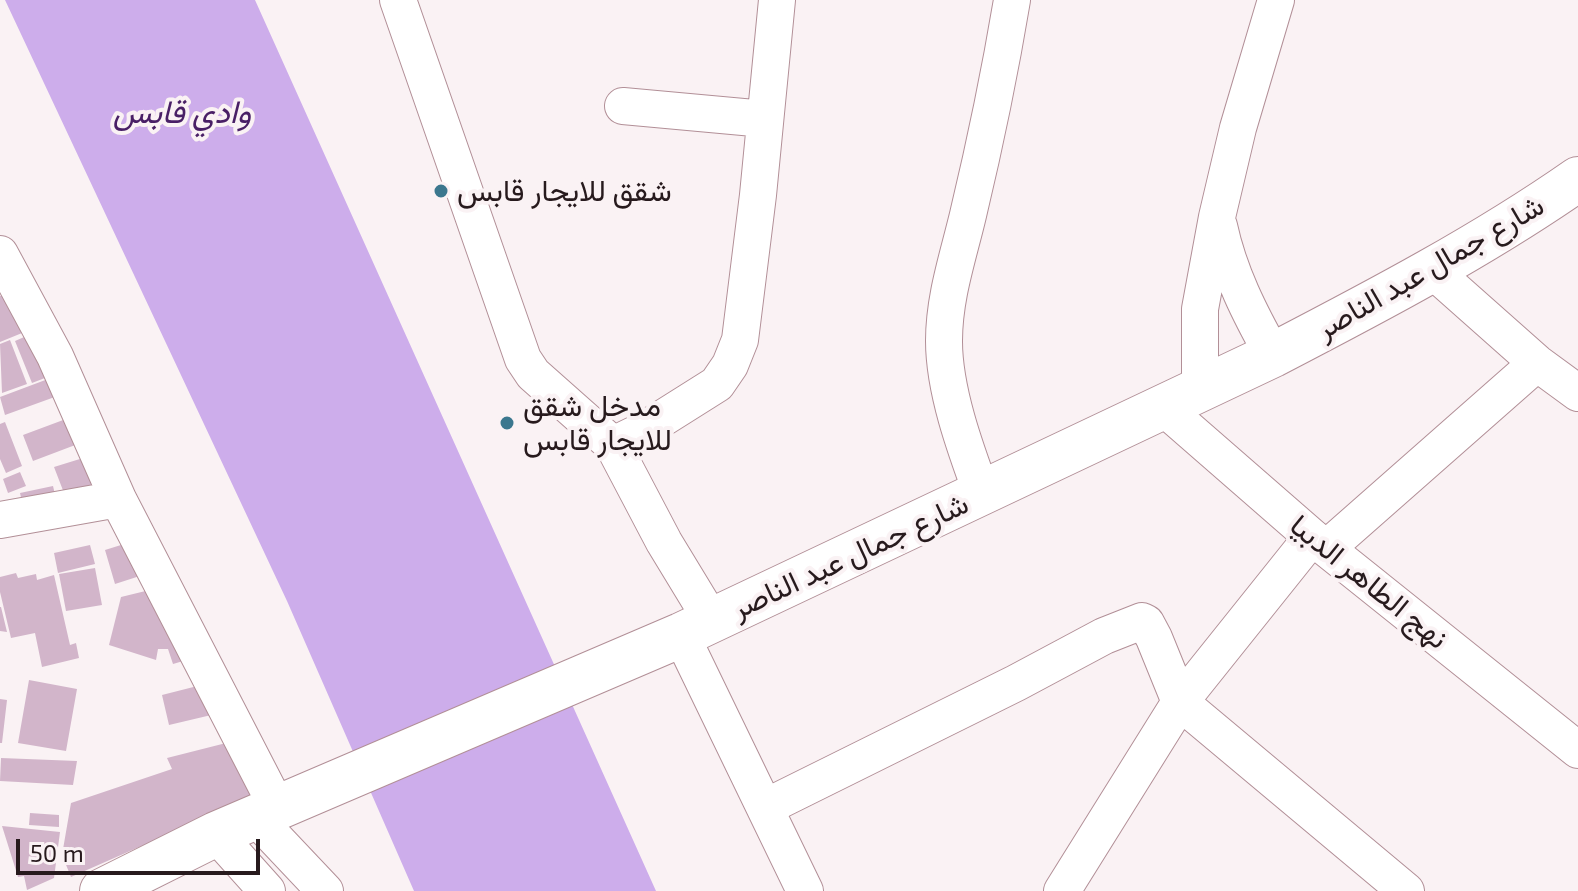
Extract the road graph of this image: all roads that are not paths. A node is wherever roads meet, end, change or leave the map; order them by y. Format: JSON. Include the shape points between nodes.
{"nodes":[{"id":1,"x":398,"y":0,"type":"edge"},
{"id":2,"x":777,"y":0,"type":"edge"},
{"id":3,"x":1012,"y":0,"type":"edge"},
{"id":4,"x":1276,"y":0,"type":"edge"},
{"id":5,"x":623,"y":106,"type":"dead end"},
{"id":6,"x":765,"y":119,"type":"junction"},
{"id":7,"x":1578,"y":179,"type":"edge"},
{"id":8,"x":1217,"y":217,"type":"junction"},
{"id":9,"x":0,"y":254,"type":"edge"},
{"id":10,"x":1431,"y":269,"type":"junction"},
{"id":11,"x":1273,"y":355,"type":"junction"},
{"id":12,"x":1537,"y":363,"type":"junction"},
{"id":13,"x":1578,"y":393,"type":"edge"},
{"id":14,"x":1182,"y":399,"type":"junction"},
{"id":15,"x":613,"y":445,"type":"junction"},
{"id":16,"x":982,"y":494,"type":"junction"},
{"id":17,"x":118,"y":499,"type":"junction"},
{"id":18,"x":0,"y":520,"type":"edge"},
{"id":19,"x":1320,"y":542,"type":"junction"},
{"id":20,"x":679,"y":636,"type":"junction"},
{"id":21,"x":1180,"y":702,"type":"junction"},
{"id":22,"x":1578,"y":750,"type":"edge"},
{"id":23,"x":766,"y":807,"type":"junction"},
{"id":24,"x":266,"y":812,"type":"junction"},
{"id":25,"x":102,"y":891,"type":"edge"},
{"id":26,"x":267,"y":891,"type":"edge"},
{"id":27,"x":325,"y":891,"type":"edge"},
{"id":28,"x":805,"y":891,"type":"edge"},
{"id":29,"x":1062,"y":891,"type":"edge"},
{"id":30,"x":1406,"y":891,"type":"edge"}],
"edges":[{"from":1,"to":15,"type":"street","via":[[523,359]]},
{"from":2,"to":6,"type":"street"},
{"from":3,"to":16,"type":"street","via":[[945,306],[950,382],[964,446]]},
{"from":4,"to":8,"type":"street"},
{"from":5,"to":6,"type":"street"},
{"from":6,"to":15,"type":"street","via":[[740,340],[730,365],[699,397]]},
{"from":7,"to":10,"type":"main road","name":"شارع جمال عبد الناصر"},
{"from":8,"to":11,"type":"street","via":[[1226,261]]},
{"from":8,"to":14,"type":"street"},
{"from":9,"to":17,"type":"street","via":[[55,356]]},
{"from":10,"to":11,"type":"main road","name":"شارع جمال عبد الناصر"},
{"from":10,"to":12,"type":"street"},
{"from":11,"to":14,"type":"main road","name":"شارع جمال عبد الناصر"},
{"from":12,"to":13,"type":"street"},
{"from":12,"to":19,"type":"street"},
{"from":14,"to":16,"type":"main road","name":"شارع جمال عبد الناصر"},
{"from":14,"to":19,"type":"street","name":"نهج الطاهر الدبيا"},
{"from":15,"to":20,"type":"street","via":[[664,542]]},
{"from":16,"to":20,"type":"main road","name":"شارع جمال عبد الناصر"},
{"from":17,"to":18,"type":"street"},
{"from":17,"to":24,"type":"street"},
{"from":19,"to":21,"type":"street"},
{"from":19,"to":22,"type":"street","name":"نهج الطاهر الدبيا"},
{"from":20,"to":23,"type":"street"},
{"from":20,"to":24,"type":"main road","name":"شارع جمال عبد الناصر"},
{"from":21,"to":23,"type":"street","via":[[1142,621]]},
{"from":21,"to":29,"type":"street"},
{"from":21,"to":30,"type":"street"},
{"from":23,"to":28,"type":"street"},
{"from":24,"to":25,"type":"main road","name":"شارع جمال عبد الناصر"},
{"from":24,"to":26,"type":"street"},
{"from":24,"to":27,"type":"street"}]}
